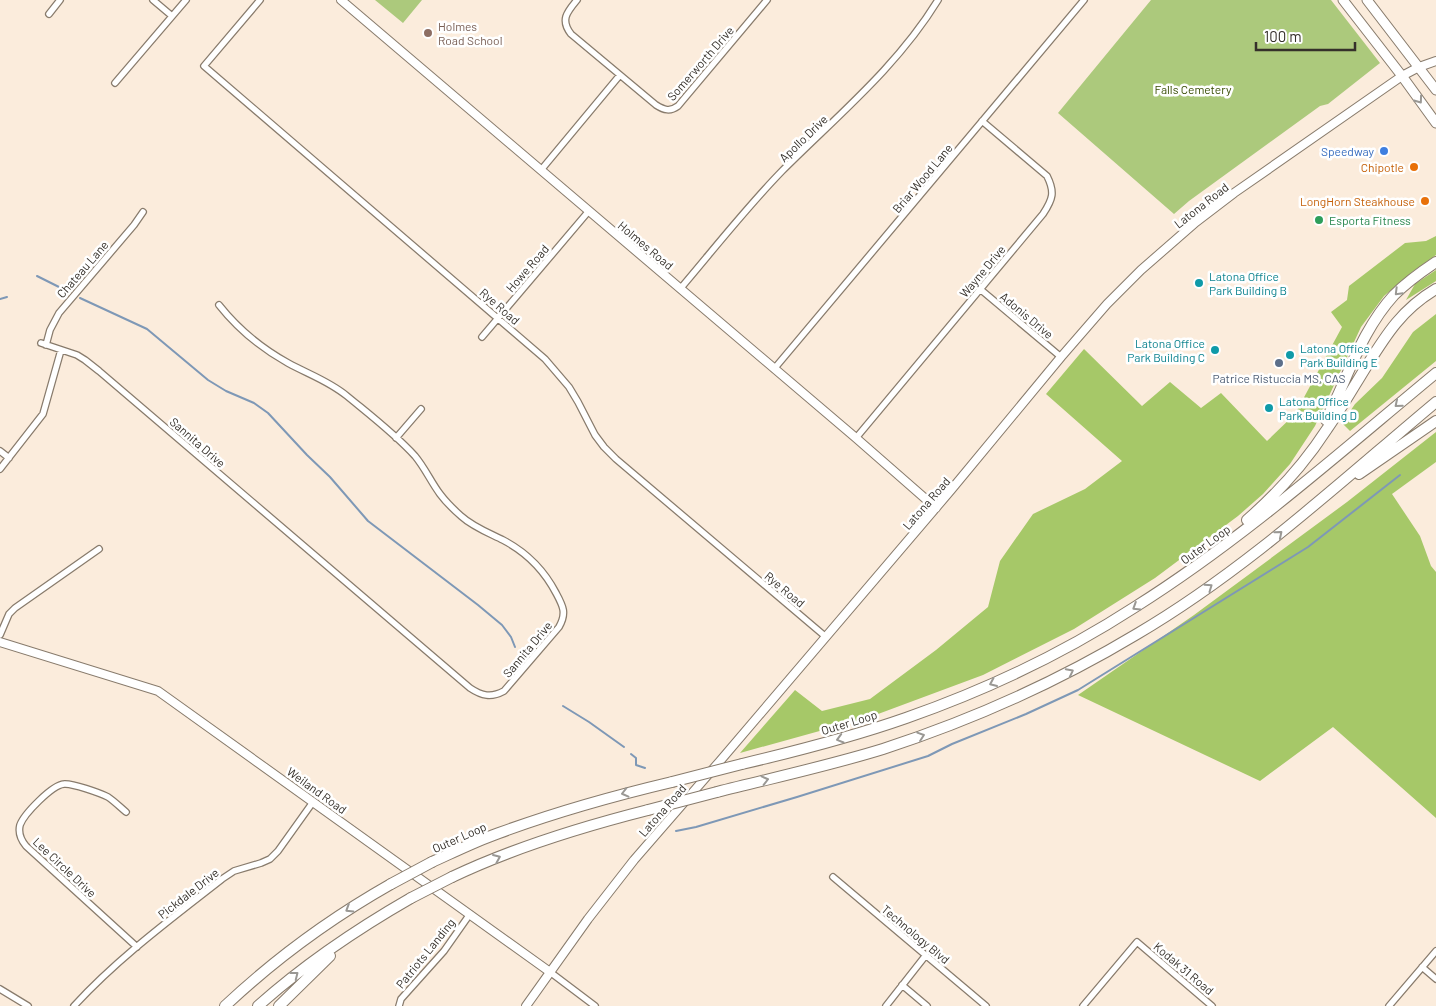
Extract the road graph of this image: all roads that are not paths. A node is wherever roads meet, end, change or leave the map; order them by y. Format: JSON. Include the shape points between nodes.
{"nodes":[{"id":1,"x":60,"y":0,"type":"edge"},
{"id":2,"x":153,"y":0,"type":"edge"},
{"id":3,"x":186,"y":0,"type":"edge"},
{"id":4,"x":260,"y":0,"type":"edge"},
{"id":5,"x":341,"y":0,"type":"edge"},
{"id":6,"x":578,"y":0,"type":"edge"},
{"id":7,"x":767,"y":0,"type":"edge"},
{"id":8,"x":938,"y":0,"type":"edge"},
{"id":9,"x":1084,"y":0,"type":"edge"},
{"id":10,"x":1343,"y":0,"type":"edge"},
{"id":11,"x":1367,"y":0,"type":"edge"},
{"id":12,"x":49,"y":14,"type":"dead end"},
{"id":13,"x":172,"y":16,"type":"junction"},
{"id":14,"x":1436,"y":61,"type":"edge"},
{"id":15,"x":1419,"y":67,"type":"junction"},
{"id":16,"x":620,"y":75,"type":"junction"},
{"id":17,"x":1402,"y":76,"type":"junction"},
{"id":18,"x":115,"y":83,"type":"dead end"},
{"id":19,"x":1436,"y":90,"type":"edge"},
{"id":20,"x":982,"y":121,"type":"junction"},
{"id":21,"x":1436,"y":123,"type":"edge"},
{"id":22,"x":541,"y":170,"type":"junction"},
{"id":23,"x":143,"y":212,"type":"dead end"},
{"id":24,"x":588,"y":212,"type":"junction"},
{"id":25,"x":1436,"y":262,"type":"edge"},
{"id":26,"x":680,"y":289,"type":"junction"},
{"id":27,"x":980,"y":289,"type":"junction"},
{"id":28,"x":1436,"y":289,"type":"edge"},
{"id":29,"x":219,"y":305,"type":"dead end"},
{"id":30,"x":498,"y":318,"type":"junction"},
{"id":31,"x":482,"y":337,"type":"dead end"},
{"id":32,"x":43,"y":344,"type":"joint"},
{"id":33,"x":61,"y":350,"type":"junction"},
{"id":34,"x":1061,"y":357,"type":"junction"},
{"id":35,"x":774,"y":369,"type":"junction"},
{"id":36,"x":1436,"y":373,"type":"edge"},
{"id":37,"x":1436,"y":402,"type":"edge"},
{"id":38,"x":421,"y":409,"type":"dead end"},
{"id":39,"x":1436,"y":421,"type":"edge"},
{"id":40,"x":396,"y":438,"type":"junction"},
{"id":41,"x":856,"y":438,"type":"junction"},
{"id":42,"x":0,"y":451,"type":"edge"},
{"id":43,"x":9,"y":458,"type":"junction"},
{"id":44,"x":1302,"y":463,"type":"junction"},
{"id":45,"x":0,"y":469,"type":"edge"},
{"id":46,"x":936,"y":508,"type":"junction"},
{"id":47,"x":1303,"y":513,"type":"junction"},
{"id":48,"x":99,"y":549,"type":"dead end"},
{"id":49,"x":1176,"y":580,"type":"junction"},
{"id":50,"x":0,"y":635,"type":"edge"},
{"id":51,"x":826,"y":637,"type":"junction"},
{"id":52,"x":0,"y":642,"type":"edge"},
{"id":53,"x":313,"y":802,"type":"junction"},
{"id":54,"x":126,"y":812,"type":"dead end"},
{"id":55,"x":834,"y":877,"type":"dead end"},
{"id":56,"x":470,"y":914,"type":"junction"},
{"id":57,"x":356,"y":932,"type":"junction"},
{"id":58,"x":137,"y":947,"type":"junction"},
{"id":59,"x":1436,"y":951,"type":"edge"},
{"id":60,"x":926,"y":955,"type":"junction"},
{"id":61,"x":1422,"y":967,"type":"junction"},
{"id":62,"x":550,"y":972,"type":"junction"},
{"id":63,"x":1436,"y":978,"type":"edge"},
{"id":64,"x":902,"y":985,"type":"junction"},
{"id":65,"x":0,"y":990,"type":"edge"},
{"id":66,"x":28,"y":1006,"type":"edge"},
{"id":67,"x":74,"y":1006,"type":"edge"},
{"id":68,"x":225,"y":1006,"type":"edge"},
{"id":69,"x":258,"y":1006,"type":"edge"},
{"id":70,"x":279,"y":1006,"type":"edge"},
{"id":71,"x":399,"y":1006,"type":"edge"},
{"id":72,"x":526,"y":1006,"type":"edge"},
{"id":73,"x":595,"y":1006,"type":"edge"},
{"id":74,"x":886,"y":1006,"type":"edge"},
{"id":75,"x":927,"y":1006,"type":"edge"},
{"id":76,"x":986,"y":1006,"type":"edge"},
{"id":77,"x":1083,"y":1006,"type":"edge"},
{"id":78,"x":1212,"y":1006,"type":"edge"},
{"id":79,"x":1388,"y":1006,"type":"edge"}],
"edges":[{"from":1,"to":12,"type":"street"},
{"from":2,"to":13,"type":"street"},
{"from":3,"to":13,"type":"street"},
{"from":4,"to":30,"type":"street","name":"Rye Road","via":[[204,66]]},
{"from":5,"to":22,"type":"street","name":"Holmes Road"},
{"from":6,"to":16,"type":"street","via":[[567,14],[567,30]]},
{"from":7,"to":16,"type":"street","name":"Somerworth Drive","via":[[673,109],[656,105]]},
{"from":8,"to":26,"type":"street","name":"Apollo Drive","via":[[887,68],[782,172]]},
{"from":9,"to":20,"type":"street","name":"Briar Wood Lane"},
{"from":10,"to":17,"type":"main road"},
{"from":11,"to":15,"type":"main road"},
{"from":13,"to":18,"type":"street"},
{"from":14,"to":15,"type":"street","name":"Latona Road"},
{"from":15,"to":17,"type":"street","name":"Latona Road"},
{"from":15,"to":19,"type":"main road"},
{"from":16,"to":22,"type":"street"},
{"from":17,"to":21,"type":"main road","one_way":true},
{"from":17,"to":34,"type":"street","name":"Latona Road","via":[[1186,230],[1119,291]]},
{"from":20,"to":27,"type":"street","name":"Wayne Drive","via":[[1041,169],[1053,192],[1043,214]]},
{"from":20,"to":35,"type":"street","name":"Briar Wood Lane"},
{"from":22,"to":24,"type":"street","name":"Holmes Road"},
{"from":23,"to":32,"type":"street","name":"Chateau Lane","via":[[58,313]]},
{"from":24,"to":26,"type":"street","name":"Holmes Road"},
{"from":24,"to":30,"type":"street","name":"Howe Road"},
{"from":25,"to":44,"type":"highway","one_way":true,"via":[[1400,289],[1375,319],[1326,422]]},
{"from":26,"to":35,"type":"street","name":"Holmes Road"},
{"from":27,"to":34,"type":"street","name":"Adonis Drive"},
{"from":27,"to":41,"type":"street","name":"Wayne Drive"},
{"from":28,"to":44,"type":"highway","via":[[1412,305],[1395,322]]},
{"from":29,"to":40,"type":"street","name":"Sannita Drive","via":[[255,342],[273,355],[334,386]]},
{"from":30,"to":31,"type":"street","name":"Howe Road"},
{"from":30,"to":51,"type":"street","name":"Rye Road","via":[[558,372],[595,435],[616,459]]},
{"from":32,"to":33,"type":"street","name":"Sannita Drive"},
{"from":33,"to":40,"type":"street","name":"Sannita Drive","via":[[99,370],[470,688],[484,695],[499,694],[559,628],[564,617],[562,604],[544,572],[526,555],[453,510],[415,456]]},
{"from":33,"to":43,"type":"street","via":[[43,414]]},
{"from":34,"to":46,"type":"street","name":"Latona Road"},
{"from":35,"to":41,"type":"street","name":"Holmes Road"},
{"from":36,"to":49,"type":"highway","name":"Outer Loop","one_way":true,"via":[[1264,514]]},
{"from":37,"to":47,"type":"highway"},
{"from":38,"to":40,"type":"street"},
{"from":39,"to":47,"type":"highway"},
{"from":41,"to":46,"type":"street","name":"Holmes Road"},
{"from":42,"to":43,"type":"street"},
{"from":43,"to":45,"type":"street"},
{"from":44,"to":49,"type":"highway","via":[[1271,498]]},
{"from":46,"to":51,"type":"street","name":"Latona Road"},
{"from":57,"to":47,"type":"highway","one_way":true,"bridge":true,"via":[[452,877],[540,841],[884,748],[964,720],[1030,691],[1168,615],[1238,566]]},
{"from":48,"to":50,"type":"street","via":[[14,608]]},
{"from":49,"to":68,"type":"highway","name":"Outer Loop","one_way":true,"bridge":true,"via":[[1072,644],[974,691],[906,718],[860,733],[591,802],[488,837],[432,862],[348,910],[298,945]]},
{"from":51,"to":62,"type":"street","name":"Latona Road","via":[[634,860]]},
{"from":52,"to":53,"type":"street","name":"Weiland Road","via":[[158,691]]},
{"from":53,"to":56,"type":"street","name":"Weiland Road"},
{"from":53,"to":58,"type":"street","name":"Pickdale Drive","via":[[270,858],[222,878]]},
{"from":54,"to":58,"type":"street","name":"Lee Circle Drive","via":[[108,797],[62,784],[51,789],[23,819],[20,833],[26,846]]},
{"from":55,"to":60,"type":"street","name":"Technology Blvd"},
{"from":56,"to":62,"type":"street","name":"Weiland Road"},
{"from":56,"to":71,"type":"street","name":"Patriots Landing","via":[[444,951],[401,999]]},
{"from":69,"to":57,"type":"highway","one_way":true},
{"from":57,"to":70,"type":"highway"},
{"from":58,"to":67,"type":"street","name":"Pickdale Drive"},
{"from":59,"to":61,"type":"street"},
{"from":60,"to":64,"type":"street"},
{"from":60,"to":76,"type":"street","name":"Technology Blvd"},
{"from":61,"to":63,"type":"street"},
{"from":61,"to":79,"type":"street"},
{"from":62,"to":72,"type":"street","name":"Latona Road"},
{"from":62,"to":73,"type":"street","name":"Weiland Road"},
{"from":64,"to":74,"type":"street"},
{"from":64,"to":75,"type":"street"},
{"from":65,"to":66,"type":"street"},
{"from":77,"to":78,"type":"street","name":"Kodak 31 Road","via":[[1137,942]]}]}
